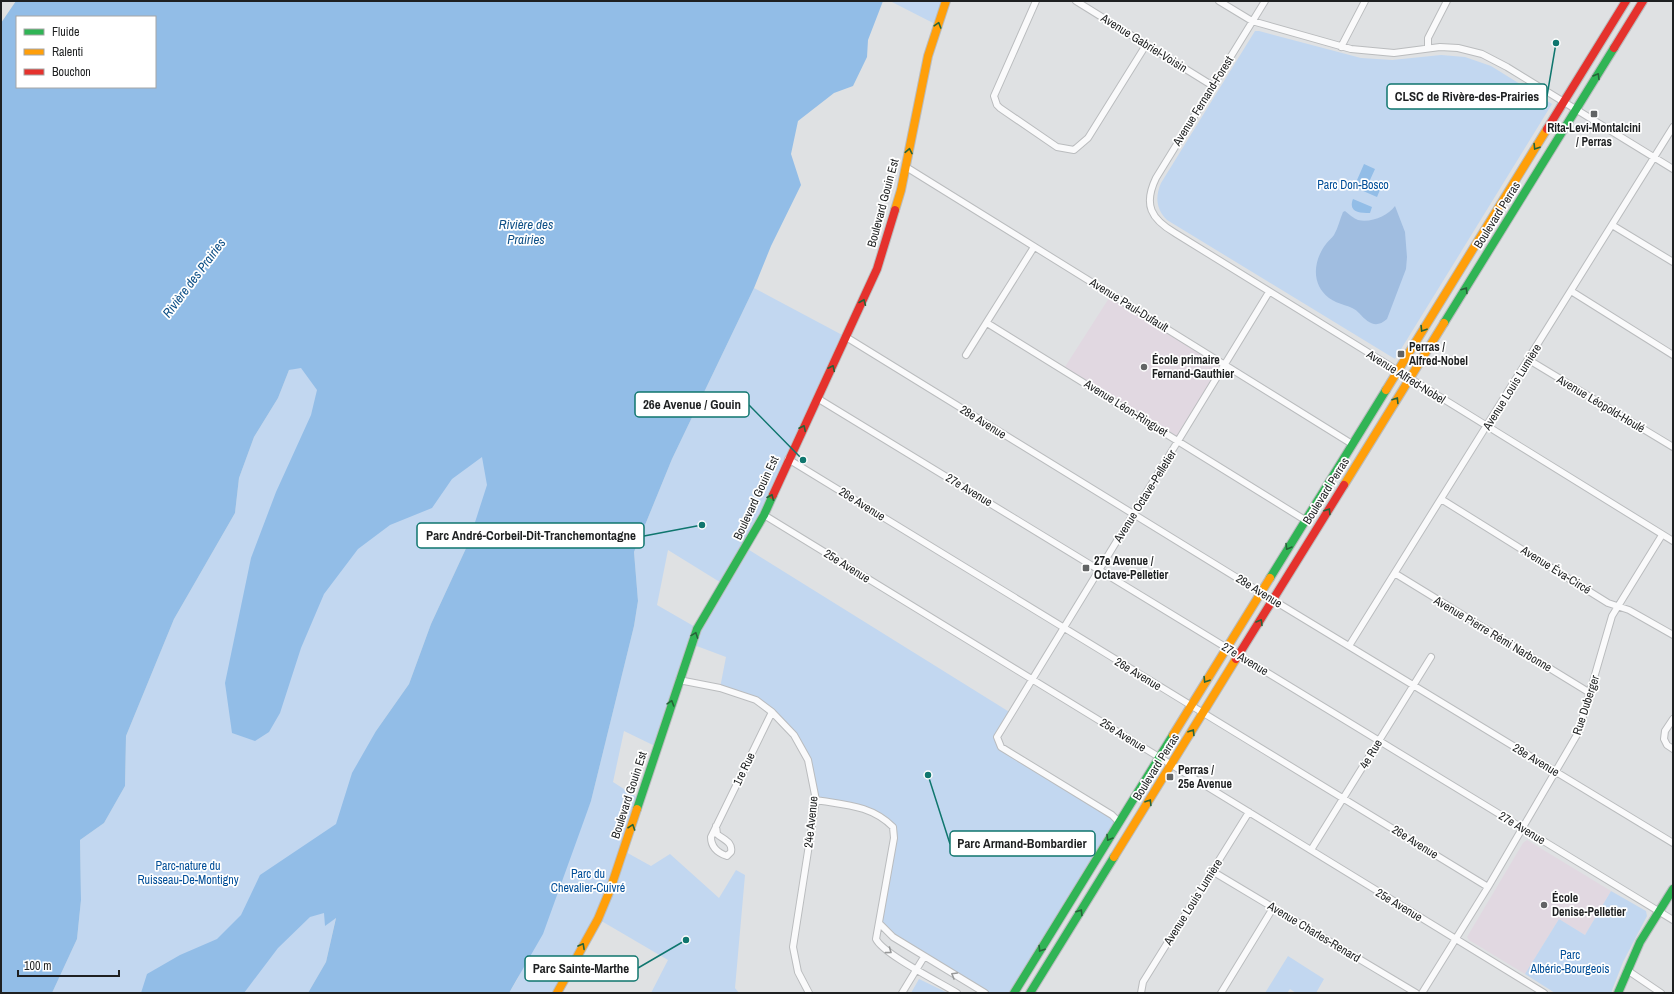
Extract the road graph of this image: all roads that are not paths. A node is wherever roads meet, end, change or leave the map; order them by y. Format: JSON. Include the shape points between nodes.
{"nodes":[{"id":1,"x":946,"y":1,"type":"edge"},
{"id":2,"x":1036,"y":1,"type":"edge"},
{"id":3,"x":1076,"y":1,"type":"edge"},
{"id":4,"x":1219,"y":1,"type":"edge"},
{"id":5,"x":1265,"y":1,"type":"edge"},
{"id":6,"x":1365,"y":1,"type":"edge"},
{"id":7,"x":1447,"y":1,"type":"edge"},
{"id":8,"x":1626,"y":1,"type":"edge"},
{"id":9,"x":1643,"y":1,"type":"edge"},
{"id":10,"x":1252,"y":21,"type":"junction"},
{"id":11,"x":1146,"y":45,"type":"junction"},
{"id":12,"x":1341,"y":47,"type":"junction"},
{"id":13,"x":1428,"y":48,"type":"junction"},
{"id":14,"x":1213,"y":86,"type":"junction"},
{"id":15,"x":1564,"y":102,"type":"junction"},
{"id":16,"x":1576,"y":109,"type":"junction"},
{"id":17,"x":1673,"y":127,"type":"edge"},
{"id":18,"x":1654,"y":157,"type":"junction"},
{"id":19,"x":906,"y":167,"type":"junction"},
{"id":20,"x":1673,"y":169,"type":"edge"},
{"id":21,"x":1149,"y":203,"type":"joint"},
{"id":22,"x":1612,"y":225,"type":"junction"},
{"id":23,"x":1034,"y":247,"type":"junction"},
{"id":24,"x":1673,"y":262,"type":"edge"},
{"id":25,"x":1571,"y":291,"type":"junction"},
{"id":26,"x":1269,"y":292,"type":"junction"},
{"id":27,"x":987,"y":323,"type":"junction"},
{"id":28,"x":846,"y":337,"type":"junction"},
{"id":29,"x":966,"y":355,"type":"dead end"},
{"id":30,"x":1673,"y":355,"type":"edge"},
{"id":31,"x":1529,"y":360,"type":"junction"},
{"id":32,"x":1224,"y":364,"type":"junction"},
{"id":33,"x":1397,"y":371,"type":"junction"},
{"id":34,"x":1410,"y":379,"type":"junction"},
{"id":35,"x":817,"y":398,"type":"junction"},
{"id":36,"x":1487,"y":427,"type":"junction"},
{"id":37,"x":1179,"y":440,"type":"junction"},
{"id":38,"x":1352,"y":444,"type":"junction"},
{"id":39,"x":1673,"y":447,"type":"edge"},
{"id":40,"x":788,"y":458,"type":"junction"},
{"id":41,"x":1441,"y":499,"type":"junction"},
{"id":42,"x":1134,"y":514,"type":"junction"},
{"id":43,"x":764,"y":515,"type":"junction"},
{"id":44,"x":1305,"y":520,"type":"junction"},
{"id":45,"x":1662,"y":535,"type":"junction"},
{"id":46,"x":1673,"y":541,"type":"edge"},
{"id":47,"x":1099,"y":570,"type":"junction"},
{"id":48,"x":1396,"y":574,"type":"junction"},
{"id":49,"x":1260,"y":592,"type":"junction"},
{"id":50,"x":1273,"y":600,"type":"junction"},
{"id":51,"x":1618,"y":606,"type":"junction"},
{"id":52,"x":1064,"y":628,"type":"junction"},
{"id":53,"x":1673,"y":635,"type":"edge"},
{"id":54,"x":1349,"y":646,"type":"junction"},
{"id":55,"x":1227,"y":647,"type":"junction"},
{"id":56,"x":1240,"y":655,"type":"junction"},
{"id":57,"x":1431,"y":657,"type":"dead end"},
{"id":58,"x":1032,"y":679,"type":"junction"},
{"id":59,"x":679,"y":680,"type":"junction"},
{"id":60,"x":1413,"y":686,"type":"junction"},
{"id":61,"x":1590,"y":693,"type":"junction"},
{"id":62,"x":1191,"y":705,"type":"junction"},
{"id":63,"x":772,"y":712,"type":"junction"},
{"id":64,"x":1204,"y":713,"type":"junction"},
{"id":65,"x":1673,"y":719,"type":"edge"},
{"id":66,"x":1378,"y":740,"type":"junction"},
{"id":67,"x":1673,"y":749,"type":"edge"},
{"id":68,"x":1159,"y":758,"type":"junction"},
{"id":69,"x":1171,"y":765,"type":"junction"},
{"id":70,"x":1556,"y":772,"type":"junction"},
{"id":71,"x":1344,"y":799,"type":"junction"},
{"id":72,"x":816,"y":800,"type":"junction"},
{"id":73,"x":1249,"y":812,"type":"junction"},
{"id":74,"x":1119,"y":822,"type":"junction"},
{"id":75,"x":716,"y":826,"type":"junction"},
{"id":76,"x":1523,"y":828,"type":"junction"},
{"id":77,"x":1673,"y":843,"type":"edge"},
{"id":78,"x":1310,"y":850,"type":"junction"},
{"id":79,"x":1212,"y":871,"type":"junction"},
{"id":80,"x":1488,"y":887,"type":"junction"},
{"id":81,"x":1673,"y":889,"type":"edge"},
{"id":82,"x":1273,"y":908,"type":"junction"},
{"id":83,"x":1659,"y":912,"type":"junction"},
{"id":84,"x":1673,"y":920,"type":"edge"},
{"id":85,"x":880,"y":924,"type":"junction"},
{"id":86,"x":1456,"y":940,"type":"junction"},
{"id":87,"x":924,"y":957,"type":"junction"},
{"id":88,"x":916,"y":969,"type":"junction"},
{"id":89,"x":1627,"y":970,"type":"junction"},
{"id":90,"x":557,"y":993,"type":"edge"},
{"id":91,"x":809,"y":993,"type":"edge"},
{"id":92,"x":902,"y":993,"type":"edge"},
{"id":93,"x":957,"y":993,"type":"edge"},
{"id":94,"x":985,"y":993,"type":"edge"},
{"id":95,"x":1014,"y":993,"type":"edge"},
{"id":96,"x":1030,"y":993,"type":"edge"},
{"id":97,"x":1141,"y":993,"type":"edge"},
{"id":98,"x":1221,"y":993,"type":"edge"},
{"id":99,"x":1416,"y":993,"type":"edge"},
{"id":100,"x":1422,"y":993,"type":"edge"},
{"id":101,"x":1544,"y":993,"type":"edge"},
{"id":102,"x":1618,"y":993,"type":"edge"},
{"id":103,"x":1661,"y":993,"type":"edge"}],
"edges":[{"from":19,"to":1,"type":"main road","name":"Boulevard Gouin Est","one_way":true,"via":[[928,56]]},
{"from":2,"to":11,"type":"street","via":[[995,92],[995,101],[1000,108],[1057,147],[1074,150],[1088,138]]},
{"from":3,"to":11,"type":"street","name":"Avenue Gabriel-Voisin"},
{"from":4,"to":10,"type":"street"},
{"from":5,"to":10,"type":"street","name":"Avenue Fernand-Forest"},
{"from":6,"to":12,"type":"street"},
{"from":7,"to":13,"type":"street","via":[[1428,38]]},
{"from":8,"to":15,"type":"main road","name":"Boulevard Perras"},
{"from":16,"to":9,"type":"main road","name":"Boulevard Perras","one_way":true},
{"from":10,"to":12,"type":"street"},
{"from":10,"to":14,"type":"street","name":"Avenue Fernand-Forest"},
{"from":11,"to":14,"type":"street","name":"Avenue Gabriel-Voisin"},
{"from":12,"to":13,"type":"street","via":[[1378,53]]},
{"from":13,"to":15,"type":"street","via":[[1458,48],[1482,54]]},
{"from":14,"to":21,"type":"street","name":"Avenue Fernand-Forest","via":[[1156,178],[1149,194]]},
{"from":15,"to":16,"type":"street"},
{"from":15,"to":33,"type":"main road","name":"Boulevard Perras","one_way":true},
{"from":16,"to":18,"type":"street"},
{"from":34,"to":16,"type":"main road","name":"Boulevard Perras","one_way":true},
{"from":17,"to":18,"type":"street","name":"Avenue Louis Lumière"},
{"from":18,"to":20,"type":"street"},
{"from":18,"to":22,"type":"street","name":"Avenue Louis Lumière"},
{"from":19,"to":23,"type":"street","name":"Avenue Paul-Dufault"},
{"from":28,"to":19,"type":"main road","name":"Boulevard Gouin Est","one_way":true,"via":[[883,250]]},
{"from":21,"to":26,"type":"street","name":"Avenue Alfred-Nobel","via":[[1155,218],[1162,224]]},
{"from":22,"to":24,"type":"street"},
{"from":22,"to":25,"type":"street","name":"Avenue Louis Lumière"},
{"from":23,"to":27,"type":"street"},
{"from":23,"to":32,"type":"street","name":"Avenue Paul-Dufault"},
{"from":25,"to":30,"type":"street"},
{"from":25,"to":31,"type":"street","name":"Avenue Louis Lumière"},
{"from":26,"to":32,"type":"street","name":"Avenue Octave-Pelletier"},
{"from":26,"to":33,"type":"street","name":"Avenue Alfred-Nobel"},
{"from":27,"to":29,"type":"street"},
{"from":27,"to":37,"type":"street","name":"Avenue Léon-Ringuet"},
{"from":35,"to":28,"type":"main road","name":"Boulevard Gouin Est","one_way":true},
{"from":28,"to":42,"type":"street","name":"28e Avenue"},
{"from":31,"to":36,"type":"street","name":"Avenue Louis Lumière"},
{"from":31,"to":39,"type":"street","name":"Avenue Léopold-Houlé"},
{"from":32,"to":37,"type":"street","name":"Avenue Octave-Pelletier"},
{"from":32,"to":38,"type":"street","name":"Avenue Paul-Dufault"},
{"from":33,"to":34,"type":"street","name":"Avenue Alfred-Nobel"},
{"from":33,"to":38,"type":"main road","name":"Boulevard Perras"},
{"from":34,"to":36,"type":"street","name":"Avenue Alfred-Nobel"},
{"from":50,"to":34,"type":"main road","name":"Boulevard Perras","one_way":true},
{"from":40,"to":35,"type":"main road","name":"Boulevard Gouin Est","one_way":true},
{"from":35,"to":47,"type":"street","name":"27e Avenue"},
{"from":36,"to":41,"type":"street","name":"Avenue Louis Lumière"},
{"from":36,"to":45,"type":"street","name":"Avenue Alfred-Nobel"},
{"from":37,"to":42,"type":"street","name":"Avenue Octave-Pelletier"},
{"from":37,"to":44,"type":"street","name":"Avenue Léon-Ringuet"},
{"from":38,"to":44,"type":"main road","name":"Boulevard Perras"},
{"from":43,"to":40,"type":"main road","name":"Boulevard Gouin Est","one_way":true},
{"from":40,"to":52,"type":"street","name":"26e Avenue"},
{"from":41,"to":48,"type":"street","name":"Avenue Louis Lumière"},
{"from":41,"to":51,"type":"street","name":"Avenue Éva-Circé","via":[[1608,603]]},
{"from":42,"to":47,"type":"street","name":"Avenue Octave-Pelletier"},
{"from":42,"to":49,"type":"street","name":"28e Avenue"},
{"from":43,"to":58,"type":"street","name":"25e Avenue"},
{"from":59,"to":43,"type":"main road","name":"Boulevard Gouin Est","one_way":true,"via":[[697,629]]},
{"from":44,"to":49,"type":"main road","name":"Boulevard Perras","one_way":true},
{"from":45,"to":46,"type":"street","name":"Avenue Alfred-Nobel"},
{"from":45,"to":51,"type":"street","name":"Rue Duberger"},
{"from":47,"to":52,"type":"street","name":"Avenue Octave-Pelletier"},
{"from":47,"to":55,"type":"street","name":"27e Avenue"},
{"from":48,"to":54,"type":"street","name":"Avenue Louis Lumière"},
{"from":48,"to":61,"type":"street","name":"Avenue Pierre Rémi Narbonne"},
{"from":49,"to":50,"type":"street","name":"28e Avenue"},
{"from":49,"to":55,"type":"main road","name":"Boulevard Perras"},
{"from":50,"to":54,"type":"street","name":"28e Avenue"},
{"from":56,"to":50,"type":"main road","name":"Boulevard Perras","one_way":true},
{"from":51,"to":53,"type":"street","name":"Avenue Éva-Circé"},
{"from":51,"to":61,"type":"street","name":"Rue Duberger","via":[[1612,616]]},
{"from":52,"to":58,"type":"street","name":"Avenue Octave-Pelletier"},
{"from":52,"to":62,"type":"street","name":"26e Avenue"},
{"from":54,"to":60,"type":"street","name":"28e Avenue"},
{"from":55,"to":56,"type":"street","name":"27e Avenue"},
{"from":55,"to":62,"type":"main road","name":"Boulevard Perras","one_way":true},
{"from":56,"to":64,"type":"main road","name":"Boulevard Perras"},
{"from":56,"to":66,"type":"street","name":"27e Avenue"},
{"from":57,"to":60,"type":"street","name":"4e Rue"},
{"from":58,"to":68,"type":"street","name":"25e Avenue"},
{"from":58,"to":74,"type":"street","name":"Avenue Octave-Pelletier","via":[[999,733],[998,741],[1001,747],[1112,815]]},
{"from":59,"to":63,"type":"street","name":"24e Avenue","via":[[720,688],[756,700]]},
{"from":90,"to":59,"type":"main road","name":"Boulevard Gouin Est","one_way":true,"via":[[598,919],[610,890]]},
{"from":60,"to":66,"type":"street","name":"4e Rue"},
{"from":60,"to":70,"type":"street","name":"28e Avenue"},
{"from":61,"to":70,"type":"street","name":"Rue Duberger","via":[[1581,727]]},
{"from":62,"to":64,"type":"street","name":"26e Avenue"},
{"from":62,"to":68,"type":"main road","name":"Boulevard Perras"},
{"from":63,"to":72,"type":"street","name":"24e Avenue","via":[[794,735],[808,760]]},
{"from":63,"to":75,"type":"street","name":"1re Rue"},
{"from":69,"to":64,"type":"main road","name":"Boulevard Perras","one_way":true},
{"from":64,"to":71,"type":"street","name":"26e Avenue"},
{"from":65,"to":67,"type":"street","via":[[1664,740]]},
{"from":66,"to":71,"type":"street","name":"4e Rue"},
{"from":66,"to":76,"type":"street","name":"27e Avenue"},
{"from":68,"to":69,"type":"street","name":"25e Avenue"},
{"from":68,"to":74,"type":"main road","name":"Boulevard Perras"},
{"from":69,"to":73,"type":"street","name":"25e Avenue"},
{"from":96,"to":69,"type":"main road","name":"Boulevard Perras","one_way":true},
{"from":70,"to":76,"type":"street","name":"Rue Duberger"},
{"from":70,"to":77,"type":"street","name":"28e Avenue"},
{"from":71,"to":78,"type":"street","name":"4e Rue"},
{"from":71,"to":80,"type":"street","name":"26e Avenue"},
{"from":72,"to":85,"type":"street","via":[[866,809],[893,827],[894,838]]},
{"from":72,"to":91,"type":"street","name":"24e Avenue","via":[[793,947],[798,972]]},
{"from":73,"to":78,"type":"street","name":"25e Avenue"},
{"from":73,"to":79,"type":"street","name":"Avenue Louis Lumière"},
{"from":74,"to":95,"type":"main road","name":"Boulevard Perras","one_way":true},
{"from":75,"to":75,"type":"street","name":"1re Rue","via":[[711,837],[712,844],[726,856],[732,847],[717,834]]},
{"from":76,"to":80,"type":"street","name":"Rue Duberger"},
{"from":76,"to":83,"type":"street","name":"27e Avenue"},
{"from":78,"to":86,"type":"street","name":"25e Avenue"},
{"from":79,"to":82,"type":"street","name":"Avenue Charles-Renard"},
{"from":79,"to":97,"type":"street","name":"Avenue Louis Lumière","via":[[1143,982]]},
{"from":80,"to":86,"type":"street","name":"Rue Duberger"},
{"from":81,"to":83,"type":"main road"},
{"from":82,"to":98,"type":"street"},
{"from":82,"to":99,"type":"street","name":"Avenue Charles-Renard"},
{"from":83,"to":84,"type":"street","name":"27e Avenue"},
{"from":83,"to":89,"type":"main road","via":[[1640,942]]},
{"from":85,"to":87,"type":"street","via":[[893,937]]},
{"from":85,"to":88,"type":"street","one_way":true,"via":[[878,944]]},
{"from":86,"to":100,"type":"street","name":"Rue Duberger"},
{"from":86,"to":101,"type":"street","name":"25e Avenue"},
{"from":87,"to":88,"type":"street"},
{"from":94,"to":87,"type":"street","one_way":true},
{"from":88,"to":92,"type":"street"},
{"from":88,"to":93,"type":"street"},
{"from":89,"to":102,"type":"main road"},
{"from":89,"to":103,"type":"street"}]}
